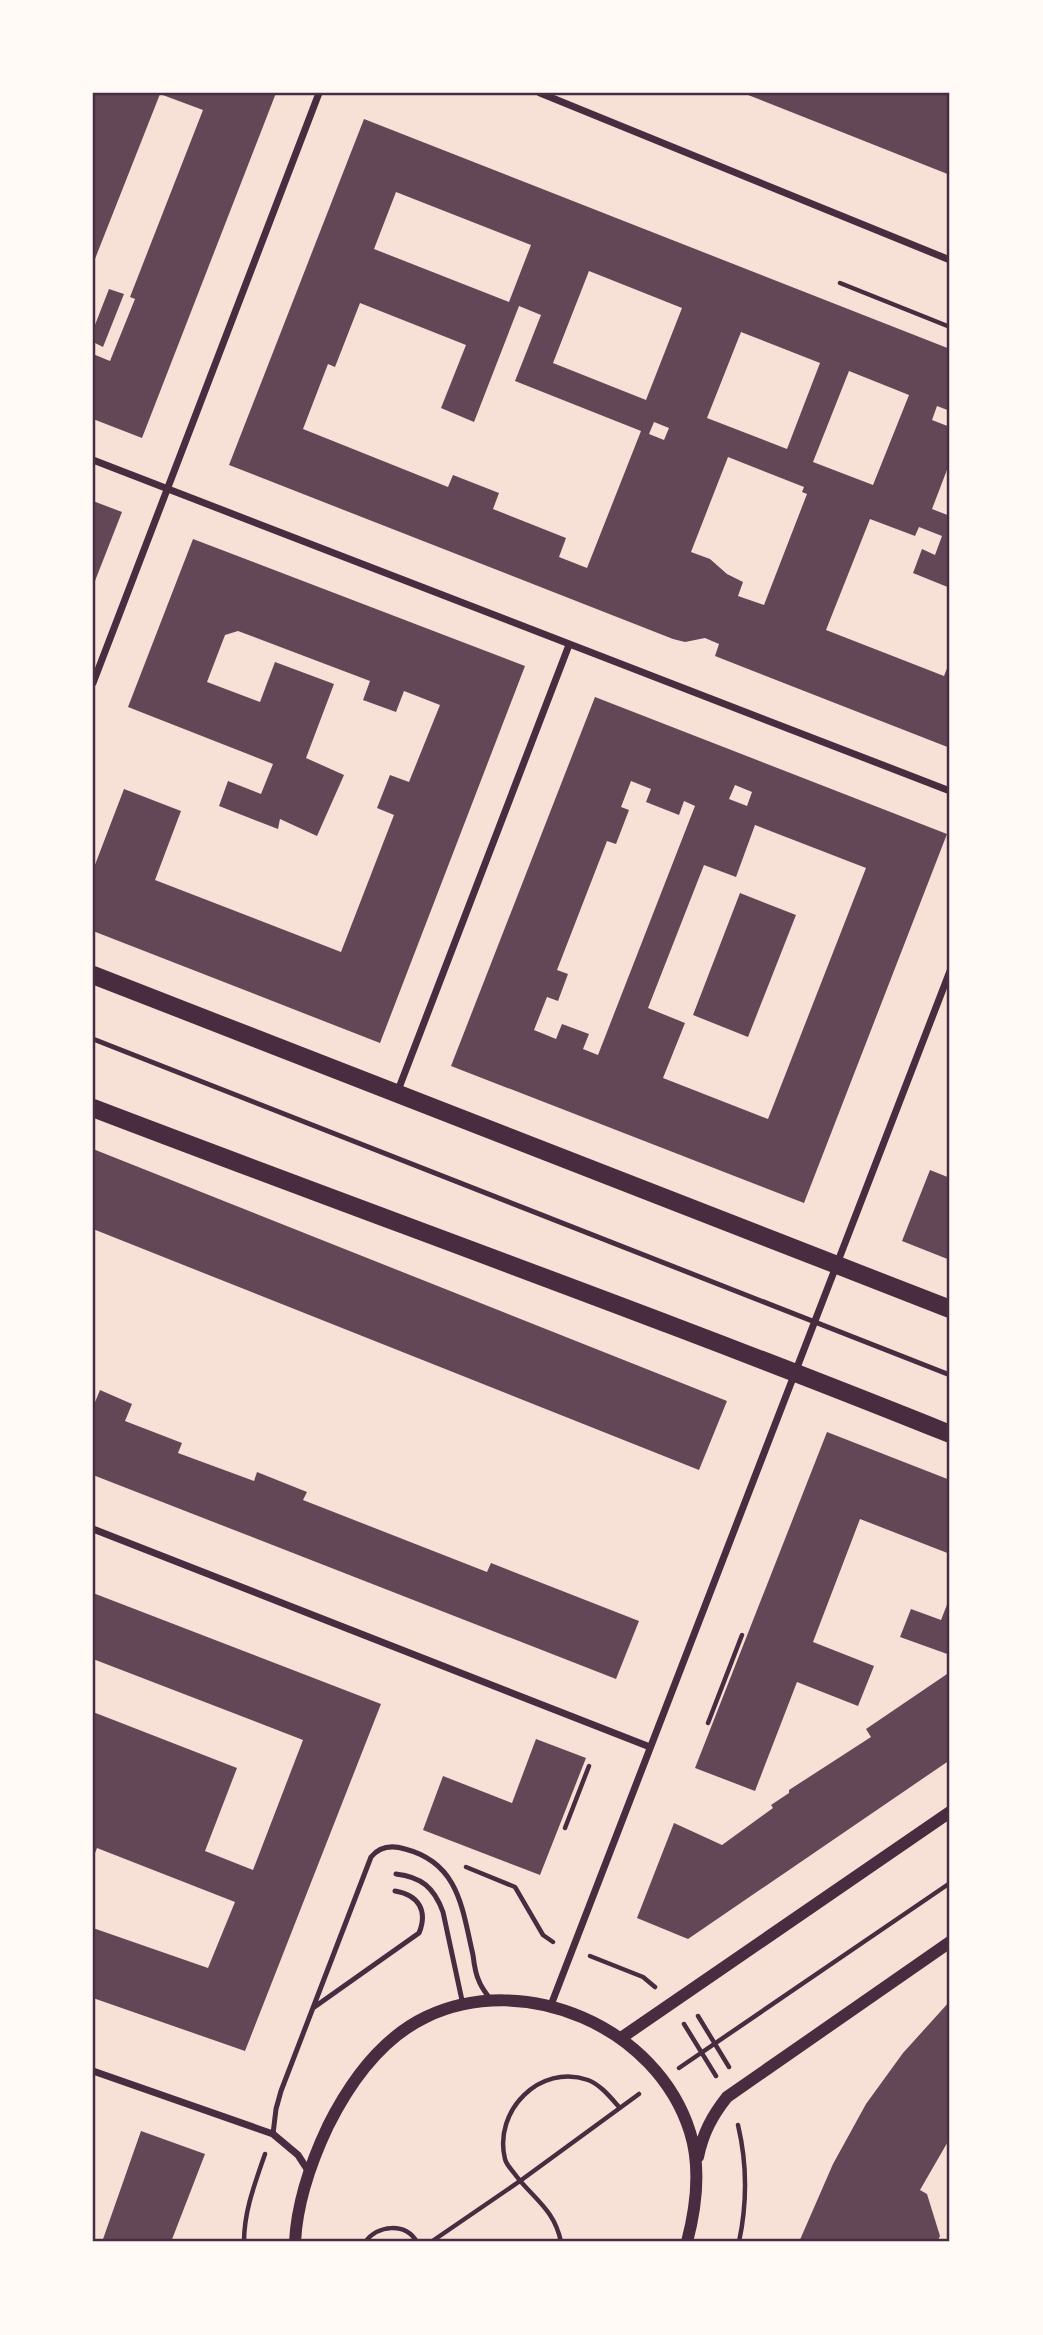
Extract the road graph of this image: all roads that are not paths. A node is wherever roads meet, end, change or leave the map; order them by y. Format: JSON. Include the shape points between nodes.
{"nodes":[{"id":1,"x":319,"y":93,"type":"edge"},
{"id":2,"x":540,"y":93,"type":"edge"},
{"id":3,"x":950,"y":260,"type":"edge"},
{"id":4,"x":93,"y":460,"type":"edge"},
{"id":5,"x":167,"y":488,"type":"junction"},
{"id":6,"x":569,"y":645,"type":"junction"},
{"id":7,"x":93,"y":683,"type":"edge"},
{"id":8,"x":950,"y":791,"type":"edge"},
{"id":9,"x":950,"y":971,"type":"edge"},
{"id":10,"x":93,"y":975,"type":"edge"},
{"id":11,"x":93,"y":1039,"type":"edge"},
{"id":12,"x":396,"y":1094,"type":"junction"},
{"id":13,"x":93,"y":1108,"type":"edge"},
{"id":14,"x":836,"y":1265,"type":"junction"},
{"id":15,"x":950,"y":1309,"type":"edge"},
{"id":16,"x":814,"y":1323,"type":"junction"},
{"id":17,"x":795,"y":1372,"type":"junction"},
{"id":18,"x":950,"y":1375,"type":"edge"},
{"id":19,"x":950,"y":1434,"type":"edge"},
{"id":20,"x":93,"y":1530,"type":"edge"},
{"id":21,"x":650,"y":1748,"type":"junction"},
{"id":22,"x":950,"y":1812,"type":"edge"},
{"id":23,"x":396,"y":1874,"type":"dead end"},
{"id":24,"x":395,"y":1891,"type":"dead end"},
{"id":25,"x":950,"y":1942,"type":"edge"},
{"id":26,"x":490,"y":1999,"type":"junction"},
{"id":27,"x":463,"y":2005,"type":"junction"},
{"id":28,"x":551,"y":2005,"type":"junction"},
{"id":29,"x":313,"y":2008,"type":"junction"},
{"id":30,"x":621,"y":2038,"type":"junction"},
{"id":31,"x":93,"y":2071,"type":"edge"},
{"id":32,"x":273,"y":2134,"type":"junction"},
{"id":33,"x":696,"y":2165,"type":"junction"},
{"id":34,"x":309,"y":2172,"type":"junction"},
{"id":35,"x":295,"y":2242,"type":"edge"},
{"id":36,"x":687,"y":2242,"type":"edge"}],
"edges":[{"from":1,"to":5,"type":"street"},
{"from":2,"to":3,"type":"street"},
{"from":4,"to":5,"type":"street"},
{"from":5,"to":6,"type":"street"},
{"from":5,"to":7,"type":"street"},
{"from":6,"to":8,"type":"street"},
{"from":6,"to":12,"type":"street"},
{"from":9,"to":14,"type":"street"},
{"from":10,"to":12,"type":"main road"},
{"from":11,"to":16,"type":"lane"},
{"from":12,"to":14,"type":"main road"},
{"from":13,"to":17,"type":"main road"},
{"from":14,"to":15,"type":"main road"},
{"from":14,"to":16,"type":"street"},
{"from":16,"to":17,"type":"street"},
{"from":16,"to":18,"type":"lane"},
{"from":17,"to":19,"type":"main road"},
{"from":17,"to":21,"type":"street"},
{"from":20,"to":21,"type":"street"},
{"from":21,"to":28,"type":"street"},
{"from":22,"to":30,"type":"street"},
{"from":23,"to":27,"type":"lane","via":[[421,1880],[438,1897]]},
{"from":24,"to":29,"type":"lane","via":[[419,1903],[424,1912],[419,1933]]},
{"from":25,"to":33,"type":"street","via":[[727,2097],[711,2117]]},
{"from":26,"to":27,"type":"street"},
{"from":26,"to":28,"type":"street"},
{"from":26,"to":29,"type":"lane","via":[[478,1980],[452,1881],[439,1865],[411,1851],[386,1847],[371,1857]]},
{"from":27,"to":34,"type":"street","via":[[425,2017],[364,2066],[342,2099]]},
{"from":28,"to":30,"type":"street"},
{"from":29,"to":32,"type":"lane","via":[[281,2091]]},
{"from":30,"to":33,"type":"street","via":[[642,2055],[673,2097],[690,2132]]},
{"from":31,"to":32,"type":"street"},
{"from":32,"to":34,"type":"street","via":[[298,2155]]},
{"from":33,"to":36,"type":"street","via":[[695,2205]]},
{"from":34,"to":35,"type":"street"}]}
